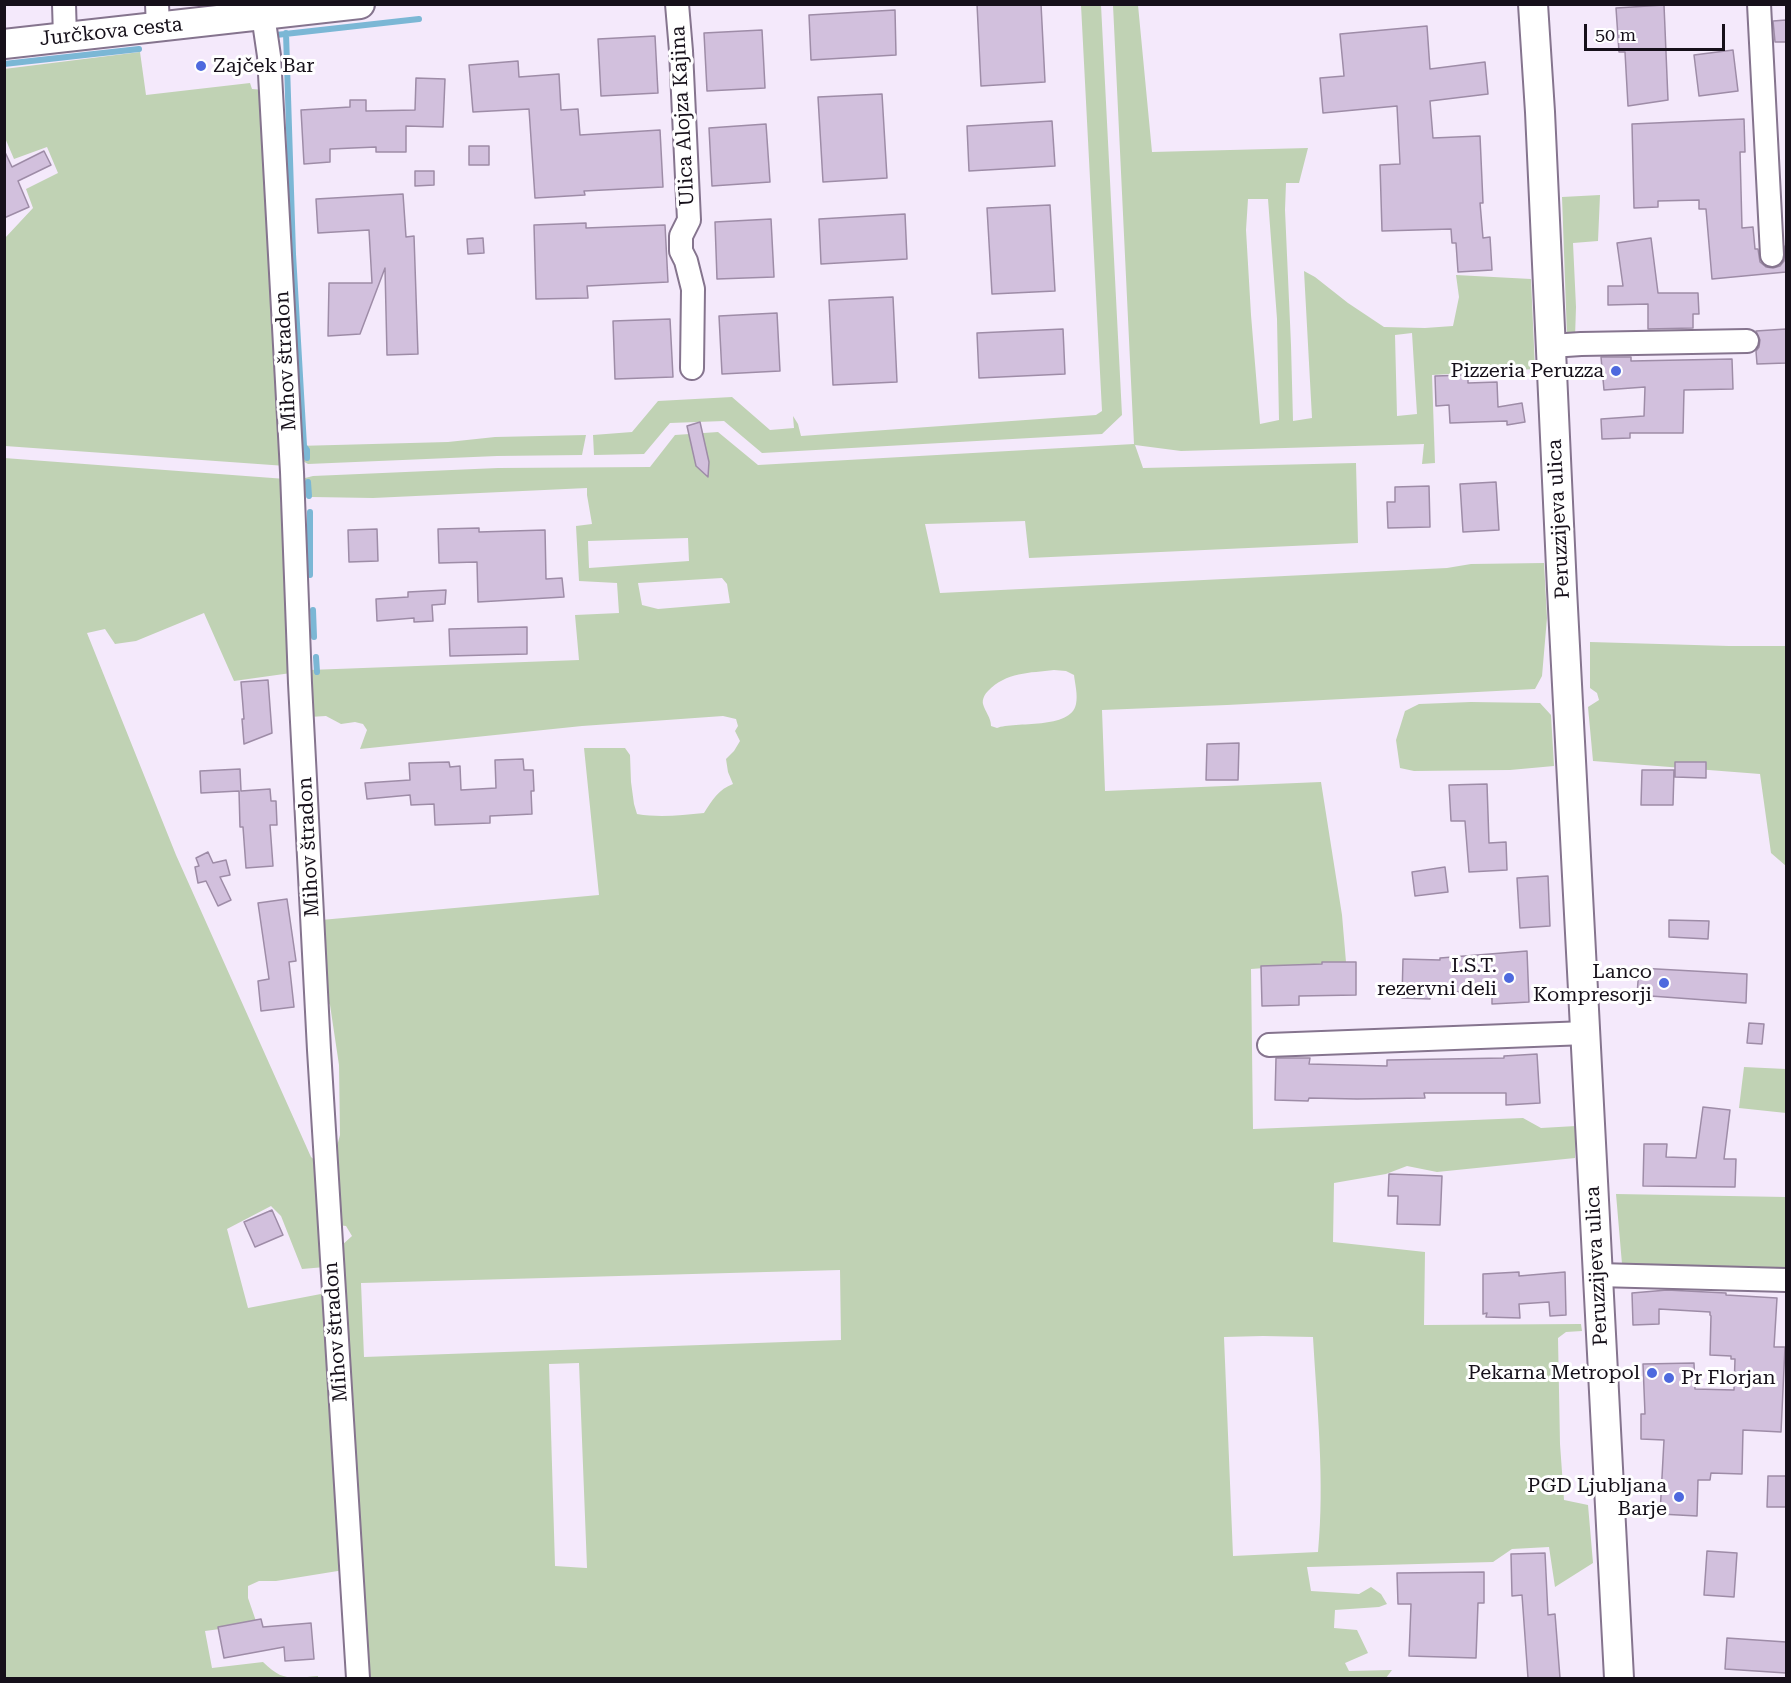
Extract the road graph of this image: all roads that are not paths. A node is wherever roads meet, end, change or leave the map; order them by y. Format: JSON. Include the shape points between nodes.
{"nodes":[{"id":1,"x":64,"y":4,"type":"edge"},
{"id":2,"x":360,"y":4,"type":"edge"},
{"id":3,"x":677,"y":4,"type":"edge"},
{"id":4,"x":1533,"y":4,"type":"edge"},
{"id":5,"x":1759,"y":4,"type":"edge"},
{"id":6,"x":158,"y":16,"type":"edge"},
{"id":7,"x":265,"y":29,"type":"junction"},
{"id":8,"x":65,"y":37,"type":"junction"},
{"id":9,"x":4,"y":44,"type":"edge"},
{"id":10,"x":1772,"y":255,"type":"dead end"},
{"id":11,"x":1747,"y":341,"type":"dead end"},
{"id":12,"x":1551,"y":346,"type":"junction"},
{"id":13,"x":692,"y":368,"type":"dead end"},
{"id":14,"x":1586,"y":1033,"type":"junction"},
{"id":15,"x":1269,"y":1045,"type":"dead end"},
{"id":16,"x":1598,"y":1275,"type":"junction"},
{"id":17,"x":1786,"y":1280,"type":"edge"},
{"id":18,"x":358,"y":1678,"type":"edge"},
{"id":19,"x":1618,"y":1678,"type":"edge"}],
"edges":[{"from":1,"to":8,"type":"street"},
{"from":2,"to":7,"type":"main road","name":"Jurčkova cesta"},
{"from":3,"to":13,"type":"street","name":"Ulica Alojza Kajina","via":[[689,220],[681,236],[681,251],[693,289]]},
{"from":4,"to":12,"type":"main road","name":"Peruzzijeva ulica"},
{"from":5,"to":10,"type":"street"},
{"from":6,"to":7,"type":"main road","name":"Jurčkova cesta"},
{"from":6,"to":8,"type":"main road","name":"Jurčkova cesta"},
{"from":7,"to":18,"type":"street","name":"Mihov štradon","via":[[320,1062]]},
{"from":8,"to":9,"type":"main road","name":"Jurčkova cesta"},
{"from":11,"to":12,"type":"street"},
{"from":12,"to":14,"type":"main road","name":"Peruzzijeva ulica"},
{"from":14,"to":15,"type":"street"},
{"from":14,"to":16,"type":"main road","name":"Peruzzijeva ulica"},
{"from":16,"to":17,"type":"street"},
{"from":16,"to":19,"type":"main road","name":"Peruzzijeva ulica"}]}
